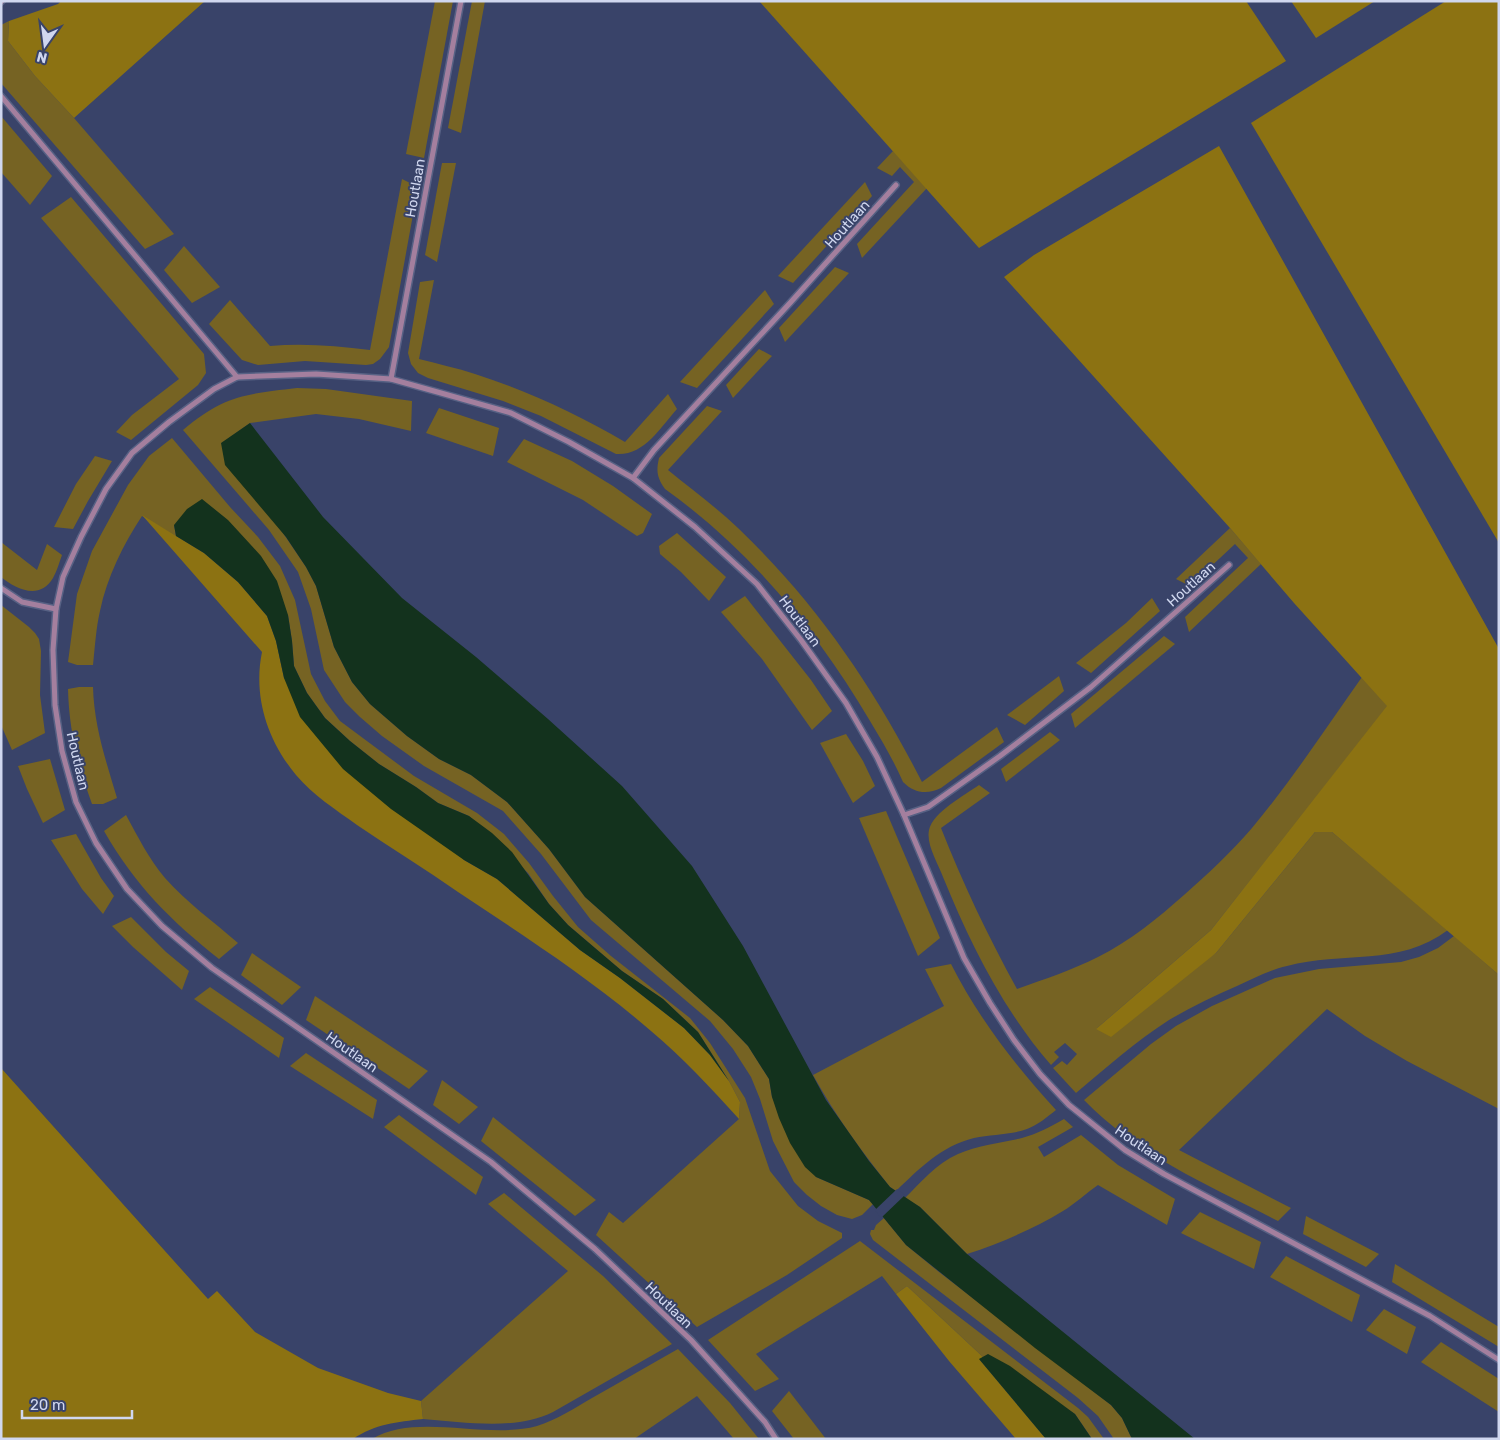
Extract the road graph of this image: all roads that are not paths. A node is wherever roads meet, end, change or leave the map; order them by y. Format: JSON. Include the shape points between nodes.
{"nodes":[{"id":1,"x":461,"y":1,"type":"edge"},
{"id":2,"x":1,"y":96,"type":"edge"},
{"id":3,"x":896,"y":185,"type":"dead end"},
{"id":4,"x":237,"y":377,"type":"junction"},
{"id":5,"x":391,"y":379,"type":"junction"},
{"id":6,"x":633,"y":478,"type":"junction"},
{"id":7,"x":1229,"y":565,"type":"dead end"},
{"id":8,"x":1,"y":588,"type":"edge"},
{"id":9,"x":56,"y":609,"type":"junction"},
{"id":10,"x":904,"y":815,"type":"junction"},
{"id":11,"x":1499,"y":1360,"type":"edge"},
{"id":12,"x":776,"y":1439,"type":"edge"}],
"edges":[{"from":1,"to":5,"type":"street","name":"Houtlaan"},
{"from":2,"to":4,"type":"street"},
{"from":3,"to":6,"type":"street","name":"Houtlaan","via":[[654,450]]},
{"from":4,"to":5,"type":"street","name":"Houtlaan","via":[[316,374]]},
{"from":4,"to":9,"type":"street","name":"Houtlaan","via":[[214,389],[132,453],[106,489],[81,537],[63,577]]},
{"from":5,"to":6,"type":"street","name":"Houtlaan","via":[[511,413]]},
{"from":6,"to":10,"type":"street","name":"Houtlaan","via":[[757,584],[846,703]]},
{"from":7,"to":10,"type":"street","name":"Houtlaan","via":[[1091,688],[928,807]]},
{"from":8,"to":9,"type":"street","via":[[22,602]]},
{"from":9,"to":12,"type":"street","name":"Houtlaan","via":[[53,650],[55,705],[62,751],[76,802],[96,842],[127,890],[162,926],[212,968],[491,1162],[587,1243],[690,1340],[765,1422]]},
{"from":10,"to":11,"type":"street","name":"Houtlaan","via":[[964,958],[981,988],[1014,1040],[1069,1105],[1125,1150],[1164,1174],[1430,1316]]}]}
